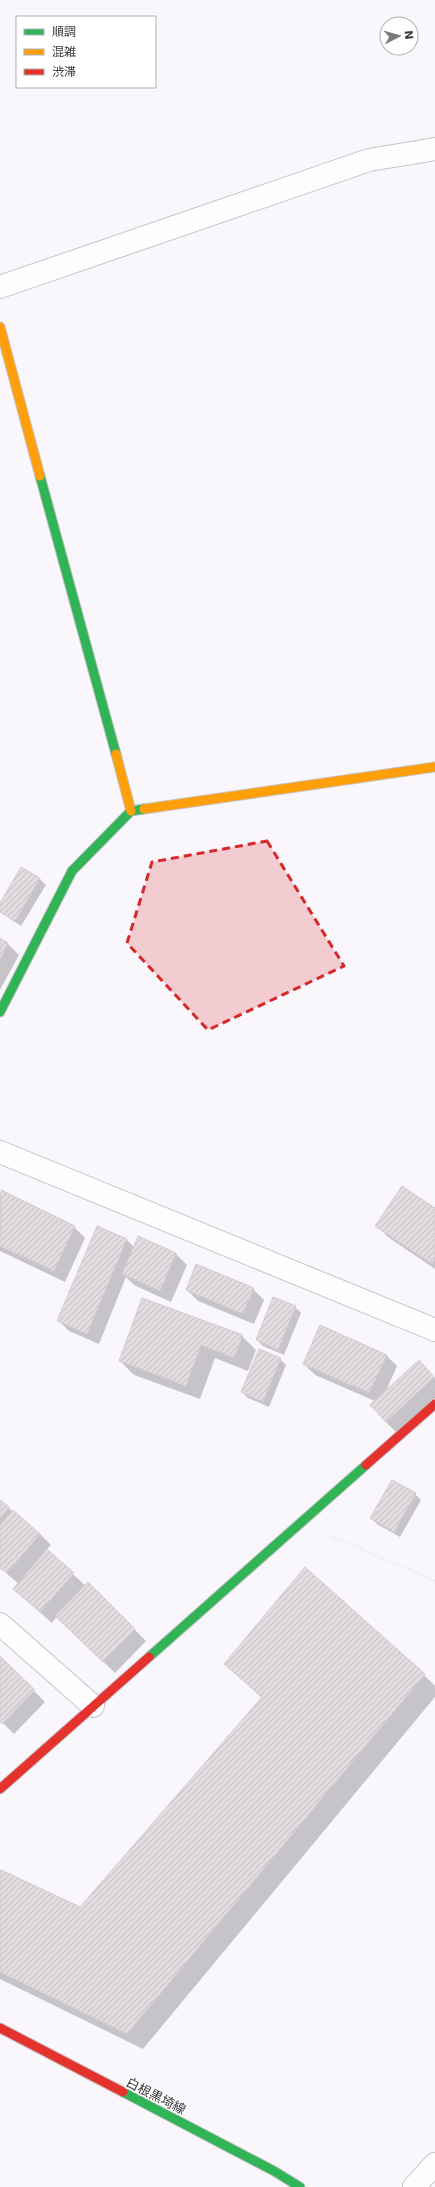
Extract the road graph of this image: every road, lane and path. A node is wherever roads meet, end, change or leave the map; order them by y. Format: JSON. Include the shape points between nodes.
{"nodes":[{"id":1,"x":435,"y":149,"type":"edge"},
{"id":2,"x":0,"y":287,"type":"edge"},
{"id":3,"x":0,"y":327,"type":"edge"},
{"id":4,"x":435,"y":766,"type":"edge"},
{"id":5,"x":131,"y":811,"type":"junction"},
{"id":6,"x":0,"y":1012,"type":"edge"},
{"id":7,"x":0,"y":1152,"type":"edge"},
{"id":8,"x":435,"y":1330,"type":"edge"},
{"id":9,"x":435,"y":1404,"type":"edge"},
{"id":10,"x":300,"y":1523,"type":"junction"},
{"id":11,"x":435,"y":1581,"type":"edge"},
{"id":12,"x":0,"y":1624,"type":"edge"},
{"id":13,"x":93,"y":1706,"type":"junction"},
{"id":14,"x":0,"y":1789,"type":"edge"},
{"id":15,"x":0,"y":2028,"type":"edge"},
{"id":16,"x":435,"y":2164,"type":"edge"},
{"id":17,"x":300,"y":2187,"type":"edge"},
{"id":18,"x":414,"y":2187,"type":"edge"}],
"edges":[{"from":1,"to":2,"type":"street","via":[[369,160]]},
{"from":3,"to":5,"type":"street"},
{"from":4,"to":5,"type":"street"},
{"from":5,"to":6,"type":"street","via":[[72,871]]},
{"from":7,"to":8,"type":"street"},
{"from":9,"to":10,"type":"street"},
{"from":10,"to":11,"type":"path"},
{"from":10,"to":13,"type":"street"},
{"from":12,"to":13,"type":"street"},
{"from":13,"to":14,"type":"street"},
{"from":15,"to":17,"type":"street","name":"白根黒埼線"},
{"from":16,"to":18,"type":"street"}]}
